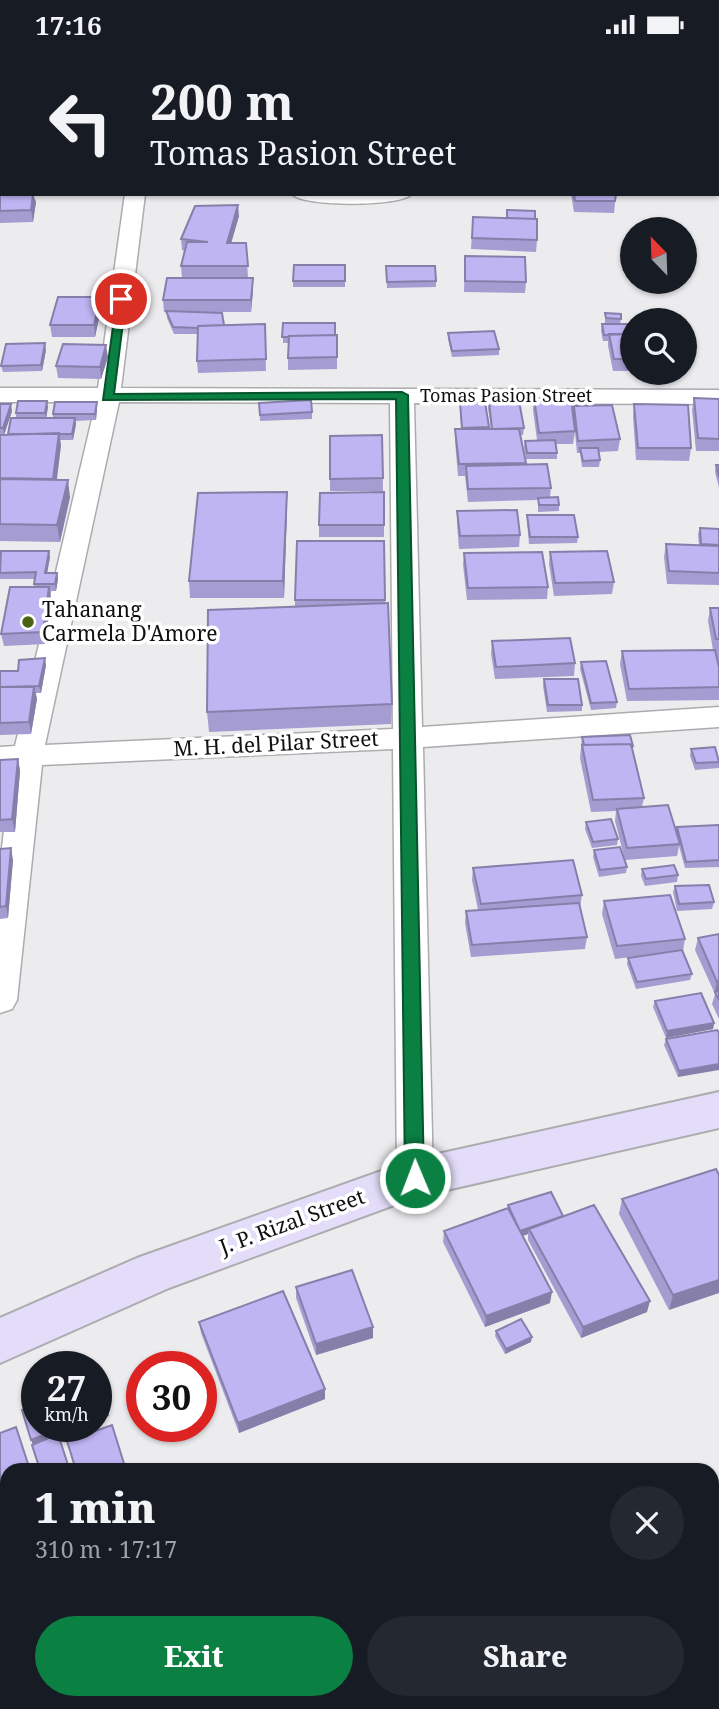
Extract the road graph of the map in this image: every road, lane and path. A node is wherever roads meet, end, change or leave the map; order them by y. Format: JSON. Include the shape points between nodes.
{"nodes":[{"id":1,"x":135,"y":196,"type":"edge"},
{"id":2,"x":333,"y":196,"type":"edge"},
{"id":3,"x":383,"y":196,"type":"edge"},
{"id":4,"x":0,"y":395,"type":"edge"},
{"id":5,"x":402,"y":395,"type":"junction"},
{"id":6,"x":107,"y":397,"type":"junction"},
{"id":7,"x":719,"y":397,"type":"edge"},
{"id":8,"x":719,"y":717,"type":"edge"},
{"id":9,"x":409,"y":738,"type":"junction"},
{"id":10,"x":14,"y":756,"type":"edge"},
{"id":11,"x":0,"y":1000,"type":"edge"},
{"id":12,"x":719,"y":1110,"type":"edge"},
{"id":13,"x":415,"y":1178,"type":"junction"},
{"id":14,"x":0,"y":1341,"type":"edge"}],
"edges":[{"from":1,"to":6,"type":"street"},
{"from":2,"to":3,"type":"street"},
{"from":4,"to":6,"type":"street","name":"Tomas Pasion Street"},
{"from":5,"to":6,"type":"street","name":"Tomas Pasion Street"},
{"from":5,"to":7,"type":"street","name":"Tomas Pasion Street"},
{"from":5,"to":9,"type":"street"},
{"from":6,"to":10,"type":"street"},
{"from":8,"to":9,"type":"street","name":"M. H. del Pilar Street"},
{"from":9,"to":10,"type":"street","name":"M. H. del Pilar Street"},
{"from":9,"to":13,"type":"street"},
{"from":10,"to":11,"type":"street"},
{"from":12,"to":13,"type":"main road","name":"J. P. Rizal Street"},
{"from":13,"to":14,"type":"main road","name":"J. P. Rizal Street","via":[[153,1272]]}]}
